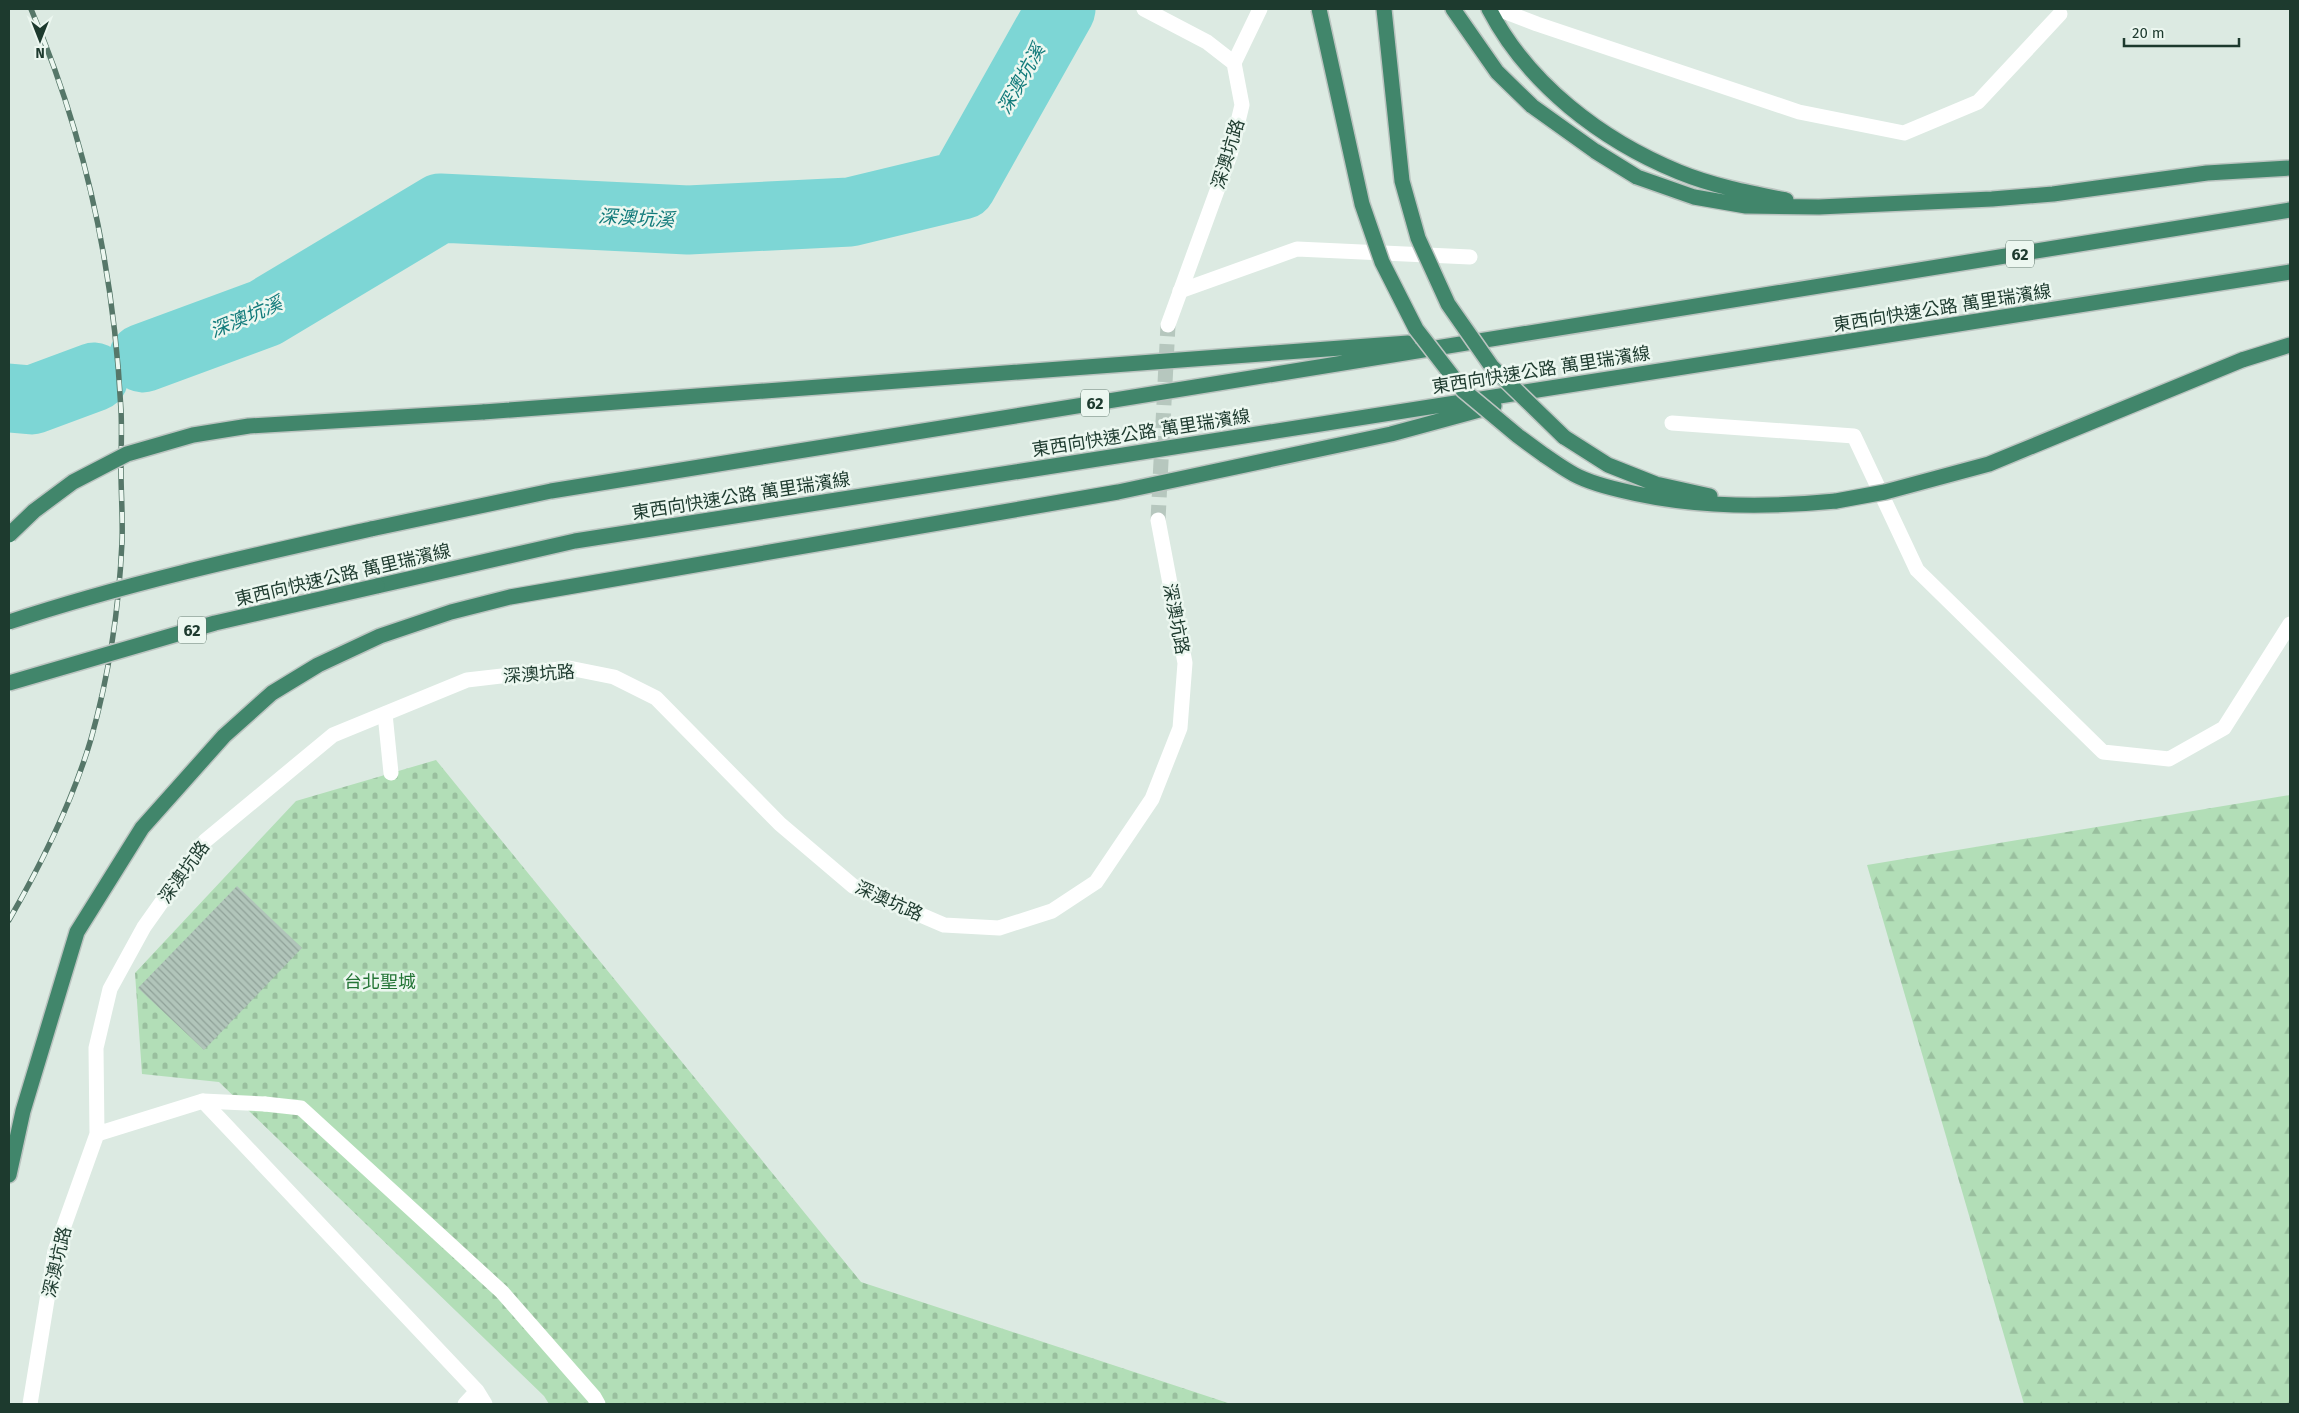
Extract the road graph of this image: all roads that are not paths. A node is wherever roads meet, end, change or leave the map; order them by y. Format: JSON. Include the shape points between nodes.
{"nodes":[{"id":1,"x":1144,"y":9,"type":"edge"},
{"id":2,"x":1260,"y":9,"type":"edge"},
{"id":3,"x":1319,"y":9,"type":"edge"},
{"id":4,"x":1384,"y":9,"type":"edge"},
{"id":5,"x":1453,"y":9,"type":"edge"},
{"id":6,"x":1489,"y":9,"type":"edge"},
{"id":7,"x":1498,"y":9,"type":"edge"},
{"id":8,"x":2060,"y":14,"type":"dead end"},
{"id":9,"x":1234,"y":63,"type":"junction"},
{"id":10,"x":2290,"y":168,"type":"edge"},
{"id":11,"x":1819,"y":207,"type":"junction"},
{"id":12,"x":2290,"y":210,"type":"edge"},
{"id":13,"x":1470,"y":257,"type":"dead end"},
{"id":14,"x":2290,"y":272,"type":"edge"},
{"id":15,"x":1180,"y":291,"type":"junction"},
{"id":16,"x":1168,"y":325,"type":"tunnel mouth"},
{"id":17,"x":1510,"y":336,"type":"junction"},
{"id":18,"x":2290,"y":345,"type":"edge"},
{"id":19,"x":1577,"y":384,"type":"junction"},
{"id":20,"x":1672,"y":423,"type":"dead end"},
{"id":21,"x":1788,"y":506,"type":"junction"},
{"id":22,"x":1158,"y":520,"type":"tunnel mouth"},
{"id":23,"x":9,"y":535,"type":"edge"},
{"id":24,"x":9,"y":622,"type":"edge"},
{"id":25,"x":2290,"y":624,"type":"edge"},
{"id":26,"x":9,"y":683,"type":"edge"},
{"id":27,"x":385,"y":714,"type":"junction"},
{"id":28,"x":390,"y":773,"type":"dead end"},
{"id":29,"x":203,"y":1100,"type":"junction"},
{"id":30,"x":97,"y":1134,"type":"junction"},
{"id":31,"x":9,"y":1175,"type":"edge"},
{"id":32,"x":477,"y":1391,"type":"junction"},
{"id":33,"x":30,"y":1404,"type":"edge"},
{"id":34,"x":465,"y":1404,"type":"edge"},
{"id":35,"x":485,"y":1404,"type":"edge"},
{"id":36,"x":598,"y":1404,"type":"edge"}],
"edges":[{"from":1,"to":9,"type":"street","via":[[1207,42]]},
{"from":2,"to":9,"type":"street"},
{"from":3,"to":21,"type":"highway","bridge":true,"via":[[1362,204],[1386,270],[1416,329],[1463,390],[1518,436],[1570,473],[1607,487],[1651,498],[1720,505]]},
{"from":4,"to":21,"type":"highway","bridge":true,"via":[[1402,181],[1418,238],[1448,304],[1492,367],[1564,437],[1608,465],[1656,484],[1712,496]]},
{"from":5,"to":11,"type":"highway","via":[[1497,72],[1532,106],[1637,176],[1694,198],[1746,206]]},
{"from":6,"to":11,"type":"highway","via":[[1518,54],[1541,81],[1582,117],[1635,150],[1679,172],[1728,188]]},
{"from":7,"to":8,"type":"street","via":[[1799,112],[1904,133],[1978,102]]},
{"from":9,"to":15,"type":"street","name":"深澳坑路","via":[[1242,105],[1230,155]]},
{"from":10,"to":11,"type":"highway","via":[[2207,173],[2053,194]]},
{"from":12,"to":17,"type":"highway","name":"東西向快速公路 萬里瑞濱線","number":"62"},
{"from":13,"to":15,"type":"street","via":[[1297,249]]},
{"from":14,"to":19,"type":"highway","name":"東西向快速公路 萬里瑞濱線","number":"62"},
{"from":15,"to":16,"type":"street","name":"深澳坑路"},
{"from":17,"to":23,"type":"highway","bridge":true,"via":[[483,412],[249,426],[193,434],[127,454],[73,482],[34,511]]},
{"from":17,"to":24,"type":"highway","name":"東西向快速公路 萬里瑞濱線","number":"62","bridge":true,"via":[[551,491],[241,558]]},
{"from":18,"to":21,"type":"highway","bridge":true,"via":[[2242,360],[1989,464],[1885,492]]},
{"from":19,"to":26,"type":"highway","name":"東西向快速公路 萬里瑞濱線","number":"62","bridge":true,"via":[[575,541],[215,623]]},
{"from":19,"to":31,"type":"highway","via":[[1392,434],[1118,492],[510,597],[451,612],[380,636],[318,665],[272,693],[224,736],[142,828],[78,932],[23,1111]]},
{"from":20,"to":25,"type":"street","via":[[1854,436],[1917,570],[2103,752],[2168,759],[2224,728]]},
{"from":22,"to":27,"type":"street","name":"深澳坑路","via":[[1185,663],[1180,728],[1173,746],[1152,799],[1096,882],[1052,910],[999,928],[944,925],[853,886],[780,824],[656,698],[614,677],[569,668],[467,680]]},
{"from":27,"to":28,"type":"street"},
{"from":27,"to":30,"type":"street","name":"深澳坑路","via":[[333,735],[205,841],[144,927],[110,989],[96,1048]]},
{"from":29,"to":30,"type":"street"},
{"from":29,"to":32,"type":"street"},
{"from":29,"to":36,"type":"street","via":[[301,1108],[502,1292]]},
{"from":30,"to":33,"type":"street","name":"深澳坑路","via":[[56,1251]]},
{"from":32,"to":34,"type":"street"},
{"from":32,"to":35,"type":"street"}]}
